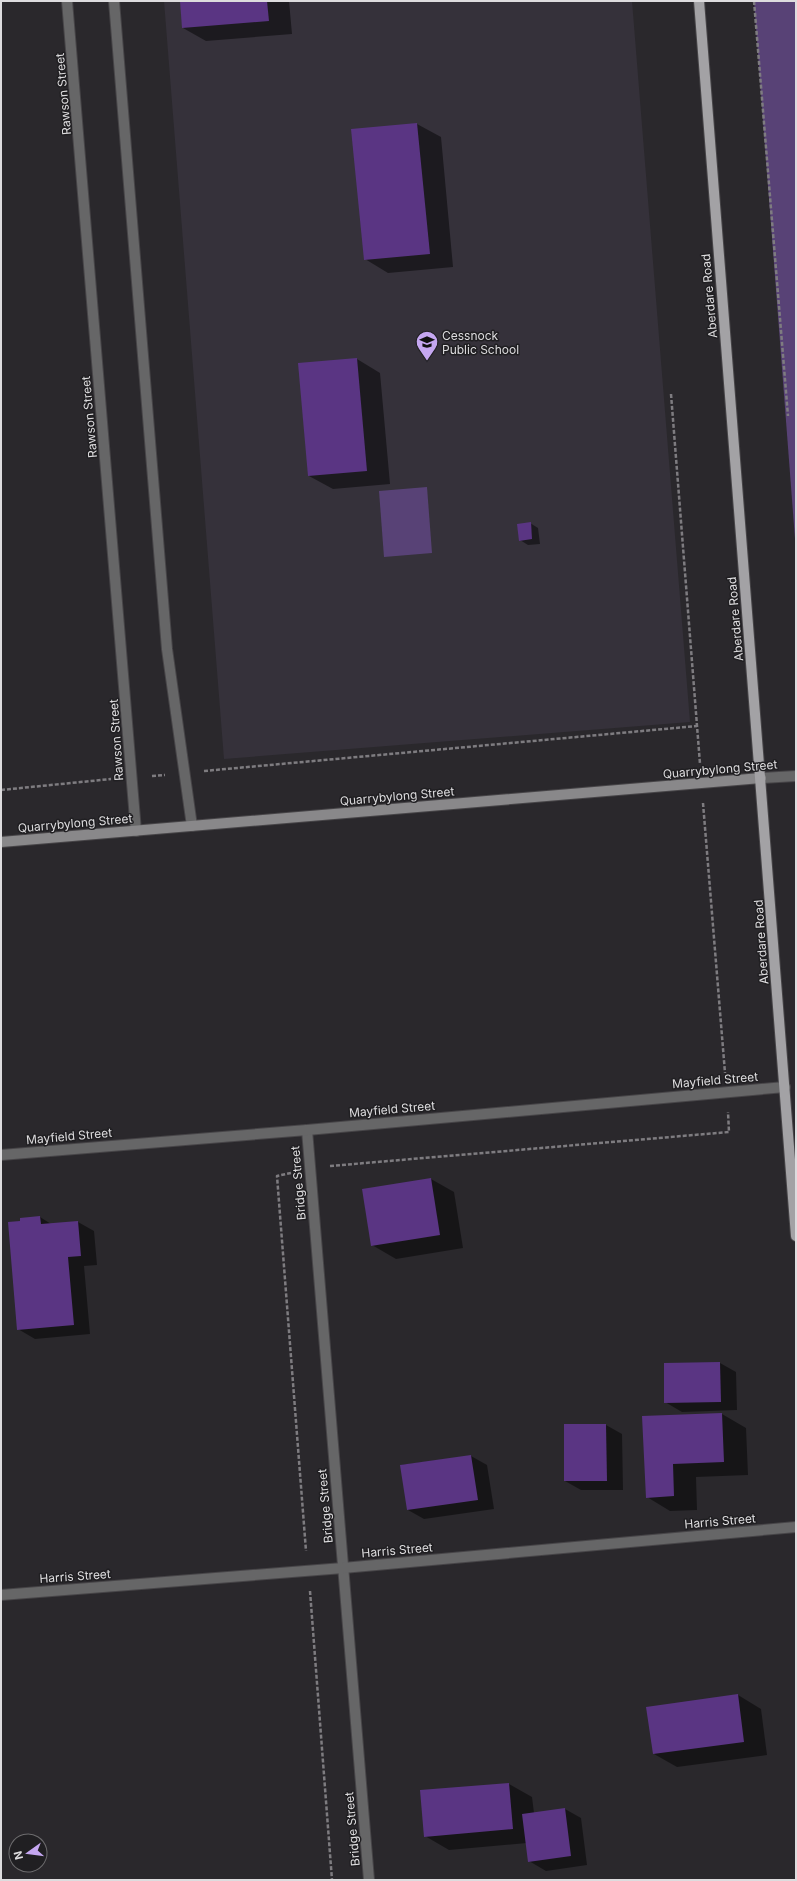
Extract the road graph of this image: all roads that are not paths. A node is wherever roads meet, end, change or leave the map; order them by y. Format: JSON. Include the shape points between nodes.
{"nodes":[{"id":1,"x":67,"y":1,"type":"edge"},
{"id":2,"x":114,"y":1,"type":"edge"},
{"id":3,"x":699,"y":1,"type":"edge"},
{"id":4,"x":796,"y":776,"type":"edge"},
{"id":5,"x":761,"y":778,"type":"junction"},
{"id":6,"x":192,"y":826,"type":"junction"},
{"id":7,"x":136,"y":831,"type":"junction"},
{"id":8,"x":1,"y":842,"type":"edge"},
{"id":9,"x":785,"y":1087,"type":"junction"},
{"id":10,"x":307,"y":1130,"type":"junction"},
{"id":11,"x":1,"y":1155,"type":"edge"},
{"id":12,"x":796,"y":1236,"type":"edge"},
{"id":13,"x":796,"y":1527,"type":"edge"},
{"id":14,"x":343,"y":1568,"type":"junction"},
{"id":15,"x":1,"y":1595,"type":"edge"},
{"id":16,"x":369,"y":1880,"type":"edge"}],
"edges":[{"from":1,"to":7,"type":"street","name":"Rawson Street"},
{"from":2,"to":6,"type":"street","via":[[167,650]]},
{"from":3,"to":5,"type":"main road","name":"Aberdare Road"},
{"from":4,"to":5,"type":"street","name":"Quarrybylong Street"},
{"from":5,"to":6,"type":"street","name":"Quarrybylong Street"},
{"from":5,"to":9,"type":"main road","name":"Aberdare Road"},
{"from":6,"to":7,"type":"street","name":"Quarrybylong Street"},
{"from":7,"to":8,"type":"street","name":"Quarrybylong Street"},
{"from":9,"to":10,"type":"street","name":"Mayfield Street"},
{"from":9,"to":12,"type":"main road","name":"Aberdare Road"},
{"from":10,"to":11,"type":"street","name":"Mayfield Street"},
{"from":10,"to":14,"type":"street","name":"Bridge Street"},
{"from":13,"to":14,"type":"street","name":"Harris Street"},
{"from":14,"to":15,"type":"street","name":"Harris Street"},
{"from":14,"to":16,"type":"street","name":"Bridge Street"}]}
